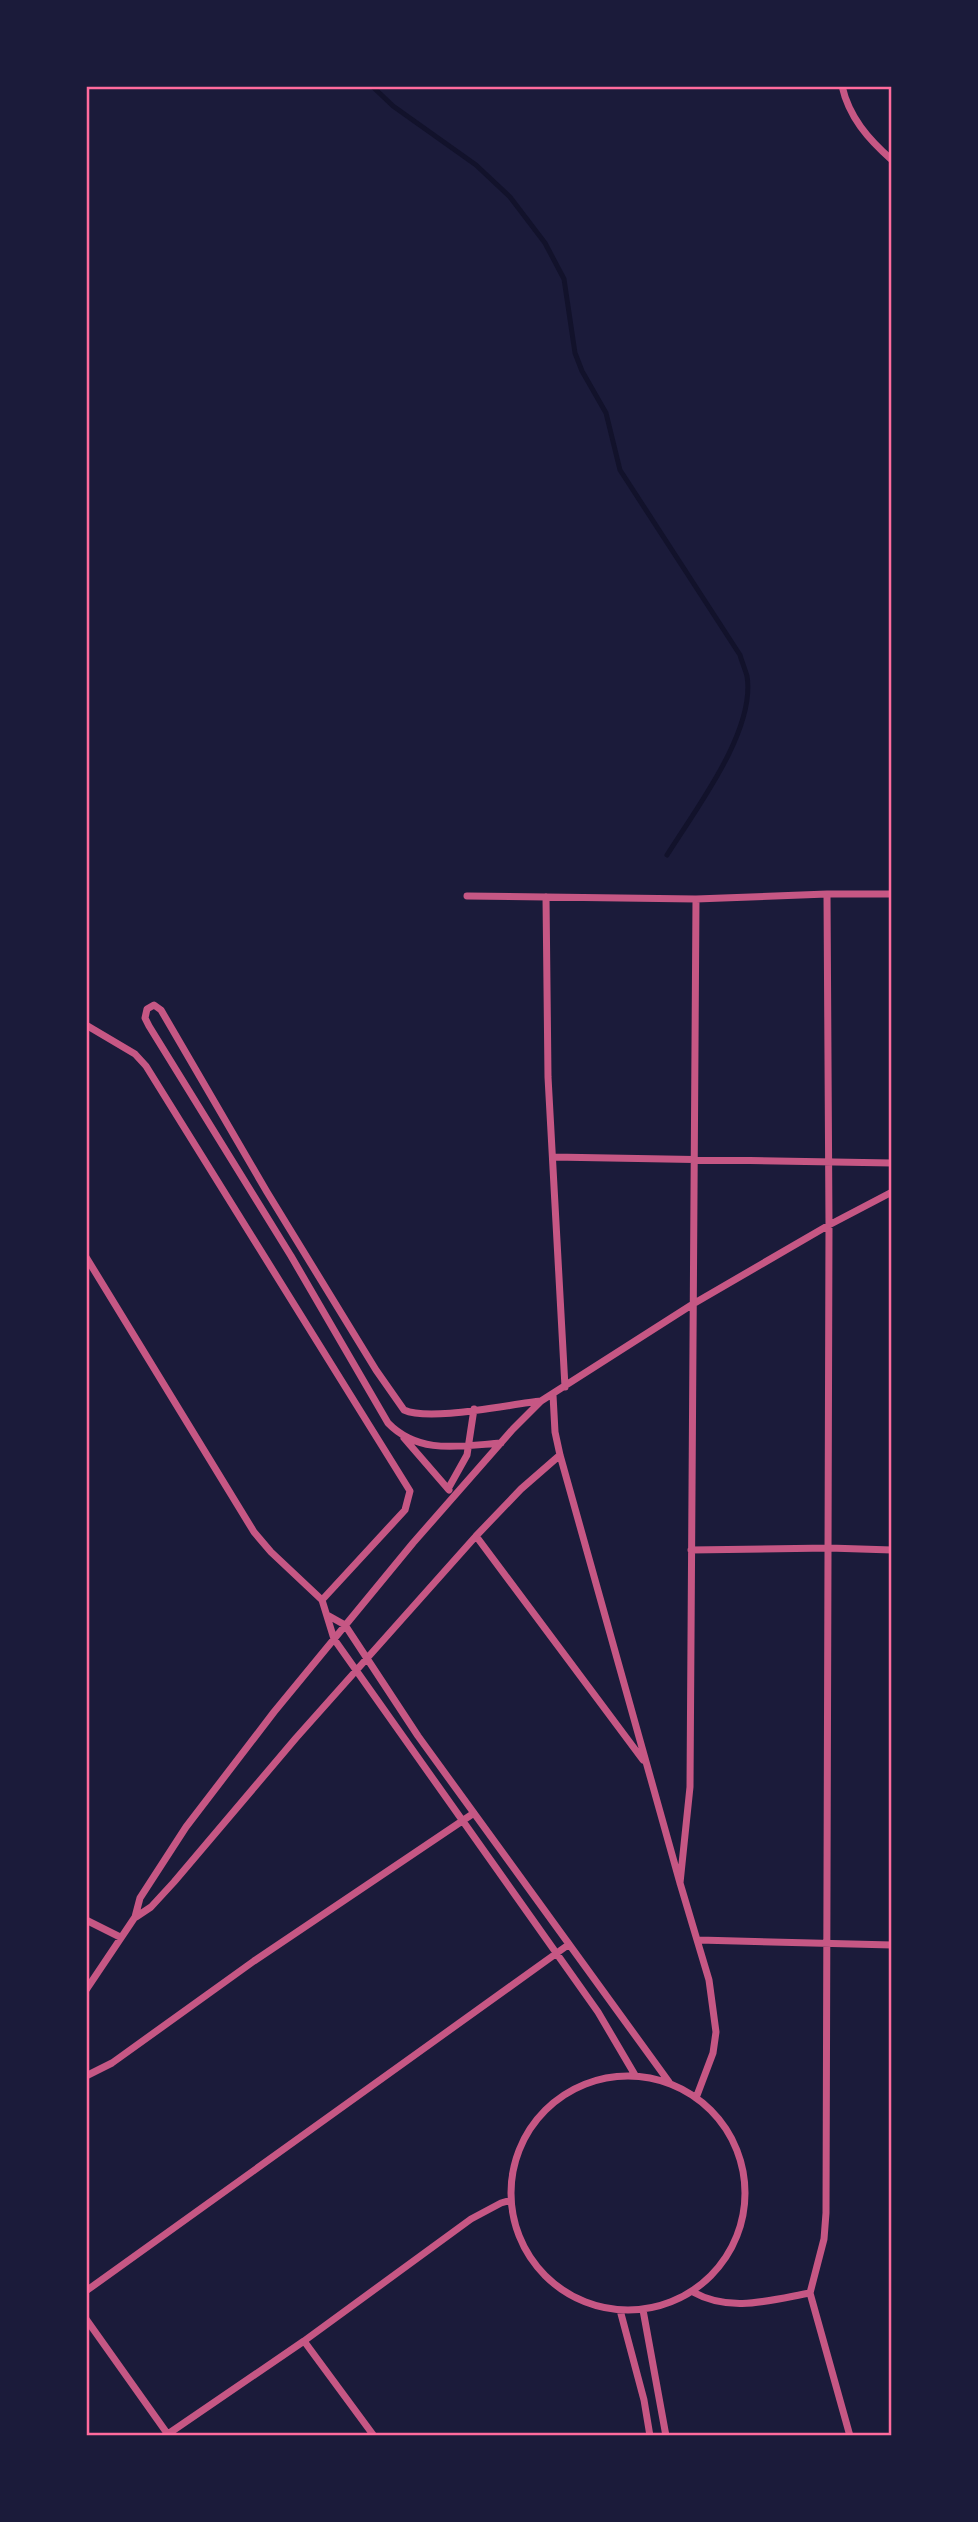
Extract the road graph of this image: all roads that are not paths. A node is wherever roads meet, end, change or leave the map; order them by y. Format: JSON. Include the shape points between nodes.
{"nodes":[{"id":1,"x":842,"y":86,"type":"edge"},
{"id":2,"x":892,"y":159,"type":"edge"},
{"id":3,"x":827,"y":894,"type":"junction"},
{"id":4,"x":892,"y":894,"type":"edge"},
{"id":5,"x":467,"y":896,"type":"dead end"},
{"id":6,"x":546,"y":897,"type":"junction"},
{"id":7,"x":696,"y":899,"type":"junction"},
{"id":8,"x":86,"y":1025,"type":"edge"},
{"id":9,"x":553,"y":1157,"type":"junction"},
{"id":10,"x":693,"y":1159,"type":"junction"},
{"id":11,"x":829,"y":1162,"type":"junction"},
{"id":12,"x":892,"y":1163,"type":"edge"},
{"id":13,"x":892,"y":1192,"type":"edge"},
{"id":14,"x":829,"y":1225,"type":"junction"},
{"id":15,"x":86,"y":1257,"type":"edge"},
{"id":16,"x":693,"y":1304,"type":"junction"},
{"id":17,"x":565,"y":1387,"type":"junction"},
{"id":18,"x":553,"y":1395,"type":"junction"},
{"id":19,"x":541,"y":1401,"type":"junction"},
{"id":20,"x":474,"y":1409,"type":"junction"},
{"id":21,"x":401,"y":1435,"type":"junction"},
{"id":22,"x":500,"y":1443,"type":"junction"},
{"id":23,"x":470,"y":1445,"type":"junction"},
{"id":24,"x":560,"y":1455,"type":"junction"},
{"id":25,"x":448,"y":1489,"type":"junction"},
{"id":26,"x":454,"y":1496,"type":"junction"},
{"id":27,"x":477,"y":1536,"type":"junction"},
{"id":28,"x":829,"y":1548,"type":"junction"},
{"id":29,"x":691,"y":1550,"type":"junction"},
{"id":30,"x":892,"y":1550,"type":"edge"},
{"id":31,"x":322,"y":1600,"type":"junction"},
{"id":32,"x":329,"y":1616,"type":"junction"},
{"id":33,"x":345,"y":1625,"type":"junction"},
{"id":34,"x":334,"y":1639,"type":"junction"},
{"id":35,"x":368,"y":1658,"type":"junction"},
{"id":36,"x":356,"y":1672,"type":"junction"},
{"id":37,"x":646,"y":1764,"type":"junction"},
{"id":38,"x":474,"y":1813,"type":"junction"},
{"id":39,"x":461,"y":1820,"type":"junction"},
{"id":40,"x":680,"y":1883,"type":"junction"},
{"id":41,"x":135,"y":1917,"type":"junction"},
{"id":42,"x":86,"y":1920,"type":"edge"},
{"id":43,"x":120,"y":1937,"type":"junction"},
{"id":44,"x":699,"y":1940,"type":"junction"},
{"id":45,"x":825,"y":1944,"type":"junction"},
{"id":46,"x":568,"y":1945,"type":"junction"},
{"id":47,"x":892,"y":1945,"type":"edge"},
{"id":48,"x":556,"y":1953,"type":"junction"},
{"id":49,"x":86,"y":1990,"type":"edge"},
{"id":50,"x":635,"y":2075,"type":"junction"},
{"id":51,"x":86,"y":2076,"type":"edge"},
{"id":52,"x":669,"y":2083,"type":"junction"},
{"id":53,"x":696,"y":2098,"type":"junction"},
{"id":54,"x":511,"y":2200,"type":"junction"},
{"id":55,"x":86,"y":2291,"type":"edge"},
{"id":56,"x":693,"y":2291,"type":"junction"},
{"id":57,"x":810,"y":2292,"type":"junction"},
{"id":58,"x":620,"y":2310,"type":"junction"},
{"id":59,"x":643,"y":2310,"type":"junction"},
{"id":60,"x":86,"y":2319,"type":"edge"},
{"id":61,"x":304,"y":2341,"type":"junction"},
{"id":62,"x":167,"y":2435,"type":"edge"},
{"id":63,"x":374,"y":2436,"type":"edge"},
{"id":64,"x":650,"y":2436,"type":"edge"},
{"id":65,"x":666,"y":2436,"type":"edge"},
{"id":66,"x":850,"y":2436,"type":"edge"}],
"edges":[{"from":1,"to":2,"type":"street","via":[[854,118]]},
{"from":3,"to":4,"type":"street"},
{"from":3,"to":7,"type":"street"},
{"from":3,"to":11,"type":"street"},
{"from":5,"to":6,"type":"street"},
{"from":6,"to":7,"type":"street"},
{"from":6,"to":9,"type":"street"},
{"from":7,"to":10,"type":"street"},
{"from":8,"to":31,"type":"street","via":[[135,1054],[146,1066],[411,1491],[405,1510]]},
{"from":9,"to":10,"type":"street"},
{"from":9,"to":17,"type":"street"},
{"from":10,"to":11,"type":"street"},
{"from":10,"to":16,"type":"street"},
{"from":11,"to":12,"type":"street"},
{"from":11,"to":14,"type":"street"},
{"from":13,"to":14,"type":"street"},
{"from":14,"to":16,"type":"street"},
{"from":14,"to":28,"type":"street"},
{"from":15,"to":31,"type":"street","via":[[254,1532]]},
{"from":16,"to":17,"type":"street"},
{"from":16,"to":29,"type":"street"},
{"from":17,"to":18,"type":"street"},
{"from":18,"to":19,"type":"street"},
{"from":18,"to":24,"type":"street"},
{"from":19,"to":20,"type":"street"},
{"from":19,"to":22,"type":"street"},
{"from":20,"to":21,"type":"street","via":[[414,1413],[398,1404],[161,1010],[150,1007],[145,1013],[149,1026],[291,1256],[381,1415]]},
{"from":20,"to":23,"type":"street"},
{"from":21,"to":23,"type":"street","via":[[429,1446]]},
{"from":21,"to":25,"type":"street"},
{"from":22,"to":23,"type":"street"},
{"from":22,"to":26,"type":"street"},
{"from":23,"to":25,"type":"street"},
{"from":24,"to":27,"type":"street"},
{"from":24,"to":37,"type":"street"},
{"from":25,"to":26,"type":"street"},
{"from":26,"to":33,"type":"street"},
{"from":27,"to":35,"type":"street"},
{"from":27,"to":37,"type":"street"},
{"from":28,"to":29,"type":"street"},
{"from":28,"to":30,"type":"street"},
{"from":28,"to":45,"type":"street"},
{"from":29,"to":40,"type":"street","via":[[690,1787]]},
{"from":31,"to":32,"type":"street"},
{"from":32,"to":33,"type":"street"},
{"from":32,"to":34,"type":"street"},
{"from":33,"to":34,"type":"street"},
{"from":33,"to":35,"type":"street"},
{"from":34,"to":36,"type":"street"},
{"from":34,"to":41,"type":"street","via":[[186,1827],[140,1898]]},
{"from":35,"to":36,"type":"street"},
{"from":35,"to":38,"type":"street"},
{"from":36,"to":39,"type":"street"},
{"from":36,"to":41,"type":"street","via":[[151,1907]]},
{"from":37,"to":40,"type":"street"},
{"from":38,"to":39,"type":"street"},
{"from":38,"to":46,"type":"street"},
{"from":39,"to":48,"type":"street"},
{"from":39,"to":51,"type":"street","via":[[112,2063]]},
{"from":40,"to":44,"type":"street"},
{"from":41,"to":43,"type":"street"},
{"from":42,"to":43,"type":"street"},
{"from":43,"to":49,"type":"street"},
{"from":44,"to":45,"type":"street"},
{"from":44,"to":53,"type":"street","via":[[716,2032]]},
{"from":45,"to":47,"type":"street"},
{"from":45,"to":57,"type":"street","via":[[826,2213]]},
{"from":46,"to":48,"type":"street"},
{"from":46,"to":52,"type":"street"},
{"from":48,"to":50,"type":"street"},
{"from":48,"to":55,"type":"street"},
{"from":50,"to":52,"type":"street"},
{"from":50,"to":54,"type":"street","via":[[602,2078],[570,2090],[543,2110],[523,2138],[512,2170]]},
{"from":52,"to":53,"type":"street"},
{"from":53,"to":56,"type":"street","via":[[718,2116],[735,2144],[745,2175],[745,2207],[737,2239],[720,2267]]},
{"from":54,"to":58,"type":"street","via":[[519,2236],[536,2264],[559,2287],[588,2303]]},
{"from":54,"to":61,"type":"street","via":[[471,2219]]},
{"from":56,"to":57,"type":"street","via":[[732,2304]]},
{"from":56,"to":59,"type":"street"},
{"from":57,"to":66,"type":"street"},
{"from":58,"to":59,"type":"street"},
{"from":58,"to":64,"type":"street"},
{"from":59,"to":65,"type":"street"},
{"from":60,"to":62,"type":"street"},
{"from":61,"to":62,"type":"street"},
{"from":61,"to":63,"type":"street"}]}
